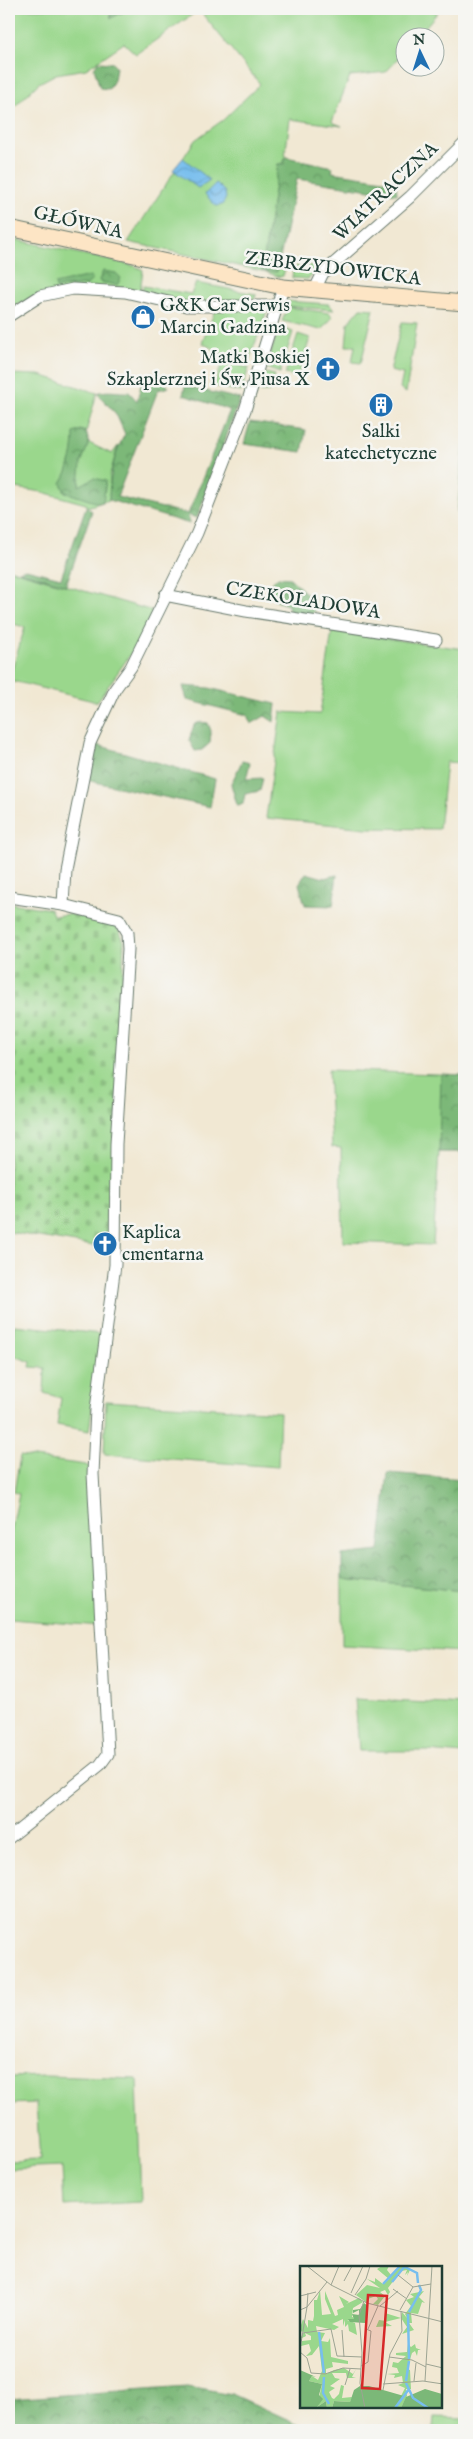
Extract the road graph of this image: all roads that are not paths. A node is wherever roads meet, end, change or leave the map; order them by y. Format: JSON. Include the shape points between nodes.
{"nodes":[{"id":1,"x":464,"y":143,"type":"edge"},
{"id":2,"x":9,"y":228,"type":"edge"},
{"id":3,"x":139,"y":257,"type":"joint"},
{"id":4,"x":283,"y":287,"type":"junction"},
{"id":5,"x":314,"y":290,"type":"junction"},
{"id":6,"x":464,"y":303,"type":"edge"},
{"id":7,"x":278,"y":306,"type":"junction"},
{"id":8,"x":9,"y":316,"type":"edge"},
{"id":9,"x":165,"y":595,"type":"junction"},
{"id":10,"x":436,"y":640,"type":"dead end"},
{"id":11,"x":9,"y":897,"type":"edge"},
{"id":12,"x":63,"y":905,"type":"junction"},
{"id":13,"x":9,"y":1838,"type":"edge"}],
"edges":[{"from":1,"to":5,"type":"street","name":"WIATRACZNA","via":[[410,197],[323,273]]},
{"from":2,"to":3,"type":"street","name":"GŁÓWNA"},
{"from":3,"to":4,"type":"street","name":"ZEBRZYDOWICKA"},
{"from":4,"to":5,"type":"street","name":"ZEBRZYDOWICKA"},
{"from":4,"to":7,"type":"street"},
{"from":5,"to":6,"type":"street","name":"ZEBRZYDOWICKA"},
{"from":7,"to":8,"type":"street","via":[[186,306],[125,292],[73,289],[40,296]]},
{"from":7,"to":9,"type":"street","via":[[245,410],[197,533]]},
{"from":9,"to":10,"type":"street","name":"CZEKOLADOWA","via":[[246,611]]},
{"from":9,"to":12,"type":"street","via":[[90,743],[65,869]]},
{"from":11,"to":12,"type":"street"},
{"from":12,"to":13,"type":"street","via":[[119,919],[127,933],[128,949],[116,1144],[115,1265],[96,1409],[93,1474],[108,1754],[100,1766]]}]}
